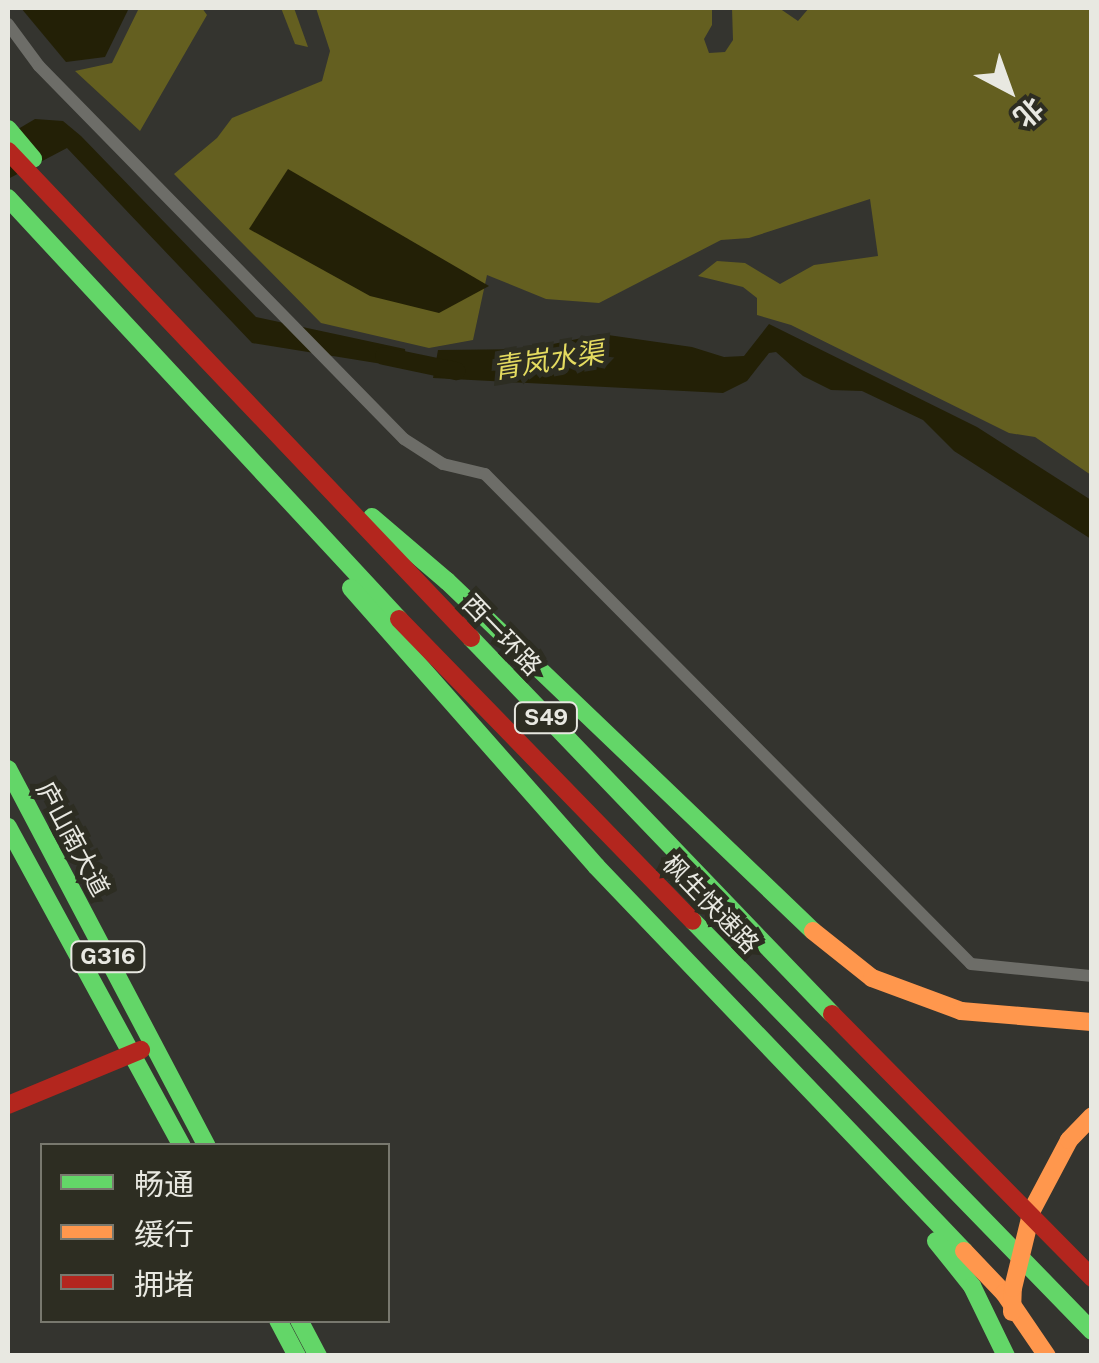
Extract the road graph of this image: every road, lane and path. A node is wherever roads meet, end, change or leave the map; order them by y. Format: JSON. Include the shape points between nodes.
{"nodes":[{"id":1,"x":8,"y":24,"type":"edge"},
{"id":2,"x":8,"y":129,"type":"edge"},
{"id":3,"x":8,"y":150,"type":"edge"},
{"id":4,"x":8,"y":198,"type":"edge"},
{"id":5,"x":8,"y":220,"type":"edge"},
{"id":6,"x":172,"y":322,"type":"junction"},
{"id":7,"x":149,"y":354,"type":"junction"},
{"id":8,"x":276,"y":437,"type":"junction"},
{"id":9,"x":248,"y":462,"type":"junction"},
{"id":10,"x":8,"y":768,"type":"edge"},
{"id":11,"x":8,"y":827,"type":"edge"},
{"id":12,"x":1092,"y":976,"type":"edge"},
{"id":13,"x":1092,"y":1022,"type":"edge"},
{"id":14,"x":154,"y":1044,"type":"junction"},
{"id":15,"x":132,"y":1054,"type":"junction"},
{"id":16,"x":812,"y":1092,"type":"junction"},
{"id":17,"x":8,"y":1104,"type":"edge"},
{"id":18,"x":1092,"y":1116,"type":"edge"},
{"id":19,"x":180,"y":1143,"type":"edge"},
{"id":20,"x":205,"y":1143,"type":"edge"},
{"id":21,"x":1092,"y":1278,"type":"edge"},
{"id":22,"x":280,"y":1323,"type":"edge"},
{"id":23,"x":302,"y":1323,"type":"edge"},
{"id":24,"x":1092,"y":1331,"type":"edge"},
{"id":25,"x":297,"y":1356,"type":"edge"},
{"id":26,"x":318,"y":1356,"type":"edge"},
{"id":27,"x":1008,"y":1356,"type":"edge"},
{"id":28,"x":1046,"y":1356,"type":"edge"}],
"edges":[{"from":1,"to":12,"type":"street","via":[[39,66],[404,439],[443,464],[485,474],[970,964]]},
{"from":2,"to":6,"type":"main road"},
{"from":3,"to":6,"type":"main road","name":"西一环路","number":"S49"},
{"from":4,"to":7,"type":"main road","number":"S49"},
{"from":5,"to":7,"type":"main road"},
{"from":6,"to":8,"type":"main road","name":"西一环路","number":"S49"},
{"from":7,"to":9,"type":"main road","number":"S49"},
{"from":8,"to":13,"type":"main road","via":[[447,581],[801,921],[872,978],[960,1011]]},
{"from":8,"to":21,"type":"main road","name":"西一环路","number":"S49"},
{"from":9,"to":16,"type":"main road","via":[[380,624],[596,866]]},
{"from":9,"to":24,"type":"main road","name":"枫生快速路","number":"S49"},
{"from":10,"to":14,"type":"main road","name":"庐山南大道","number":"G316"},
{"from":11,"to":15,"type":"main road","name":"庐山南大道","number":"G316"},
{"from":14,"to":15,"type":"main road"},
{"from":14,"to":20,"type":"main road","name":"庐山南大道","number":"G316"},
{"from":15,"to":17,"type":"main road"},
{"from":15,"to":19,"type":"main road","name":"庐山南大道","number":"G316"},
{"from":16,"to":27,"type":"main road","via":[[972,1286]]},
{"from":16,"to":28,"type":"main road","via":[[1004,1293]]},
{"from":18,"to":27,"type":"main road","via":[[1069,1140],[1032,1210],[1013,1288]]},
{"from":22,"to":25,"type":"main road"},
{"from":23,"to":26,"type":"main road"}]}
